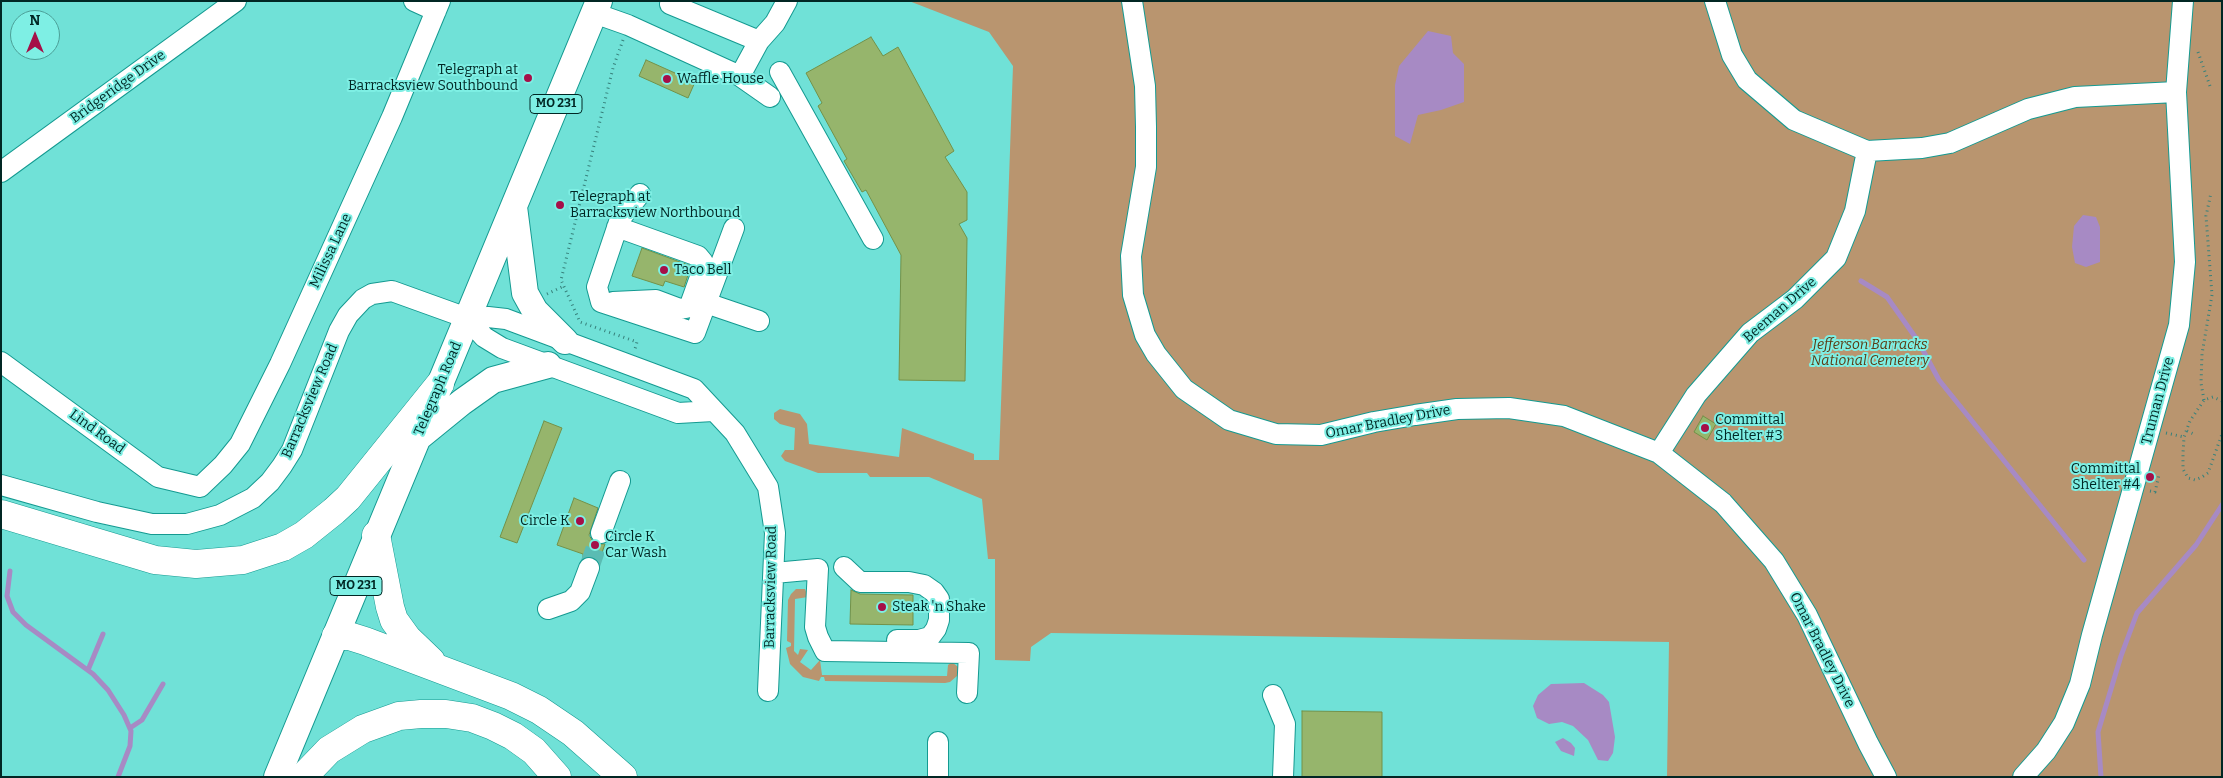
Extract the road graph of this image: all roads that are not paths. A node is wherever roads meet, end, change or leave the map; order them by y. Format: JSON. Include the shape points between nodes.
{"nodes":[{"id":1,"x":236,"y":1,"type":"edge"},
{"id":2,"x":414,"y":1,"type":"edge"},
{"id":3,"x":672,"y":1,"type":"edge"},
{"id":4,"x":778,"y":1,"type":"edge"},
{"id":5,"x":787,"y":1,"type":"edge"},
{"id":6,"x":1132,"y":1,"type":"edge"},
{"id":7,"x":1715,"y":1,"type":"edge"},
{"id":8,"x":2183,"y":1,"type":"edge"},
{"id":9,"x":438,"y":6,"type":"edge"},
{"id":10,"x":597,"y":7,"type":"edge"},
{"id":11,"x":763,"y":36,"type":"junction"},
{"id":12,"x":780,"y":72,"type":"dead end"},
{"id":13,"x":740,"y":76,"type":"junction"},
{"id":14,"x":2176,"y":92,"type":"junction"},
{"id":15,"x":770,"y":97,"type":"dead end"},
{"id":16,"x":1867,"y":151,"type":"junction"},
{"id":17,"x":1,"y":172,"type":"edge"},
{"id":18,"x":640,"y":194,"type":"dead end"},
{"id":19,"x":514,"y":206,"type":"junction"},
{"id":20,"x":618,"y":223,"type":"junction"},
{"id":21,"x":734,"y":228,"type":"dead end"},
{"id":22,"x":873,"y":239,"type":"dead end"},
{"id":23,"x":724,"y":256,"type":"junction"},
{"id":24,"x":601,"y":302,"type":"junction"},
{"id":25,"x":706,"y":304,"type":"junction"},
{"id":26,"x":467,"y":318,"type":"junction"},
{"id":27,"x":759,"y":321,"type":"dead end"},
{"id":28,"x":565,"y":341,"type":"junction"},
{"id":29,"x":1,"y":362,"type":"edge"},
{"id":30,"x":548,"y":365,"type":"junction"},
{"id":31,"x":440,"y":384,"type":"junction"},
{"id":32,"x":713,"y":411,"type":"junction"},
{"id":33,"x":417,"y":439,"type":"junction"},
{"id":34,"x":1659,"y":453,"type":"junction"},
{"id":35,"x":620,"y":481,"type":"dead end"},
{"id":36,"x":1,"y":485,"type":"edge"},
{"id":37,"x":200,"y":487,"type":"joint"},
{"id":38,"x":1,"y":514,"type":"edge"},
{"id":39,"x":601,"y":533,"type":"tunnel mouth"},
{"id":40,"x":376,"y":535,"type":"junction"},
{"id":41,"x":844,"y":567,"type":"dead end"},
{"id":42,"x":589,"y":568,"type":"tunnel mouth"},
{"id":43,"x":774,"y":573,"type":"junction"},
{"id":44,"x":548,"y":609,"type":"dead end"},
{"id":45,"x":336,"y":636,"type":"junction"},
{"id":46,"x":818,"y":638,"type":"junction"},
{"id":47,"x":441,"y":670,"type":"junction"},
{"id":48,"x":768,"y":691,"type":"dead end"},
{"id":49,"x":967,"y":693,"type":"dead end"},
{"id":50,"x":1274,"y":695,"type":"dead end"},
{"id":51,"x":938,"y":742,"type":"dead end"},
{"id":52,"x":277,"y":777,"type":"edge"},
{"id":53,"x":303,"y":777,"type":"edge"},
{"id":54,"x":557,"y":777,"type":"edge"},
{"id":55,"x":623,"y":777,"type":"edge"},
{"id":56,"x":938,"y":777,"type":"edge"},
{"id":57,"x":1283,"y":777,"type":"edge"},
{"id":58,"x":1886,"y":777,"type":"edge"},
{"id":59,"x":2024,"y":777,"type":"edge"}],
"edges":[{"from":1,"to":17,"type":"street","name":"Bridgeridge Drive"},
{"from":2,"to":9,"type":"street"},
{"from":3,"to":11,"type":"street","via":[[670,4]]},
{"from":4,"to":11,"type":"street"},
{"from":5,"to":11,"type":"street","via":[[775,23]]},
{"from":6,"to":34,"type":"street","name":"Omar Bradley Drive","via":[[1145,86],[1146,127],[1146,167],[1131,256],[1133,295],[1145,335],[1184,389],[1229,420],[1276,434],[1321,435],[1374,422],[1456,409],[1509,408],[1564,416]]},
{"from":7,"to":16,"type":"street","via":[[1732,55],[1747,80],[1794,120]]},
{"from":8,"to":14,"type":"street","name":"Truman Drive"},
{"from":9,"to":37,"type":"street","name":"Milissa Lane","via":[[392,117],[280,364],[240,444]]},
{"from":10,"to":13,"type":"street","via":[[628,25]]},
{"from":10,"to":19,"type":"main road","name":"Telegraph Road","number":"MO 231"},
{"from":11,"to":13,"type":"street"},
{"from":12,"to":22,"type":"street"},
{"from":13,"to":15,"type":"street"},
{"from":14,"to":16,"type":"street","via":[[2075,97],[2028,109],[1950,143]]},
{"from":14,"to":59,"type":"street","name":"Truman Drive","via":[[2185,262],[2179,325],[2080,684],[2064,723]]},
{"from":16,"to":34,"type":"street","name":"Beeman Drive","via":[[1855,211],[1836,258],[1795,299],[1750,333],[1696,395]]},
{"from":18,"to":20,"type":"street"},
{"from":19,"to":26,"type":"main road","name":"Telegraph Road","number":"MO 231"},
{"from":19,"to":28,"type":"main road","via":[[525,293],[535,311]]},
{"from":20,"to":23,"type":"street"},
{"from":20,"to":24,"type":"street","via":[[597,287]]},
{"from":20,"to":24,"type":"street","via":[[698,256],[704,269],[686,308],[680,309],[656,300]]},
{"from":21,"to":23,"type":"street"},
{"from":23,"to":25,"type":"street"},
{"from":24,"to":25,"type":"street","via":[[695,333]]},
{"from":25,"to":27,"type":"street"},
{"from":26,"to":28,"type":"street","name":"Barracksview Road","via":[[506,320]]},
{"from":26,"to":30,"type":"street","name":"Barracksview Road","via":[[484,337],[496,344]]},
{"from":26,"to":31,"type":"main road","name":"Telegraph Road","number":"MO 231"},
{"from":26,"to":36,"type":"street","name":"Barracksview Road","via":[[392,291],[362,299],[339,332],[292,450],[282,466],[253,498],[220,515],[187,524],[152,524]]},
{"from":28,"to":32,"type":"street","name":"Barracksview Road","via":[[694,389]]},
{"from":29,"to":37,"type":"street","name":"Lind Road","via":[[158,477]]},
{"from":30,"to":32,"type":"street","name":"Barracksview Road","via":[[678,413]]},
{"from":30,"to":33,"type":"main road","via":[[493,380]]},
{"from":31,"to":33,"type":"main road","name":"Telegraph Road","number":"MO 231"},
{"from":31,"to":38,"type":"highway","via":[[334,511],[283,546],[243,560],[196,564],[155,560]]},
{"from":32,"to":43,"type":"street","name":"Barracksview Road","via":[[735,433],[768,487],[775,533]]},
{"from":33,"to":40,"type":"main road","name":"Telegraph Road","number":"MO 231"},
{"from":34,"to":58,"type":"street","name":"Omar Bradley Drive","via":[[1723,503],[1774,561],[1807,615]]},
{"from":35,"to":39,"type":"street"},
{"from":40,"to":45,"type":"main road","name":"Telegraph Road","number":"MO 231"},
{"from":40,"to":47,"type":"highway","via":[[394,620],[407,638]]},
{"from":41,"to":46,"type":"street","via":[[860,582],[924,585],[939,599],[936,629],[930,637],[918,640]]},
{"from":42,"to":44,"type":"street","via":[[580,592],[570,601]]},
{"from":43,"to":46,"type":"street","via":[[818,569],[815,627]]},
{"from":43,"to":48,"type":"street","name":"Barracksview Road"},
{"from":45,"to":47,"type":"highway","via":[[365,641]]},
{"from":45,"to":52,"type":"main road","name":"Telegraph Road","number":"MO 231"},
{"from":46,"to":49,"type":"street","via":[[825,651],[969,653]]},
{"from":47,"to":55,"type":"highway","via":[[539,710],[573,733]]},
{"from":50,"to":57,"type":"street","via":[[1285,724]]},
{"from":51,"to":56,"type":"street"},
{"from":53,"to":54,"type":"highway","via":[[329,750],[363,729],[399,716],[422,714],[472,718],[493,726],[534,751]]}]}
